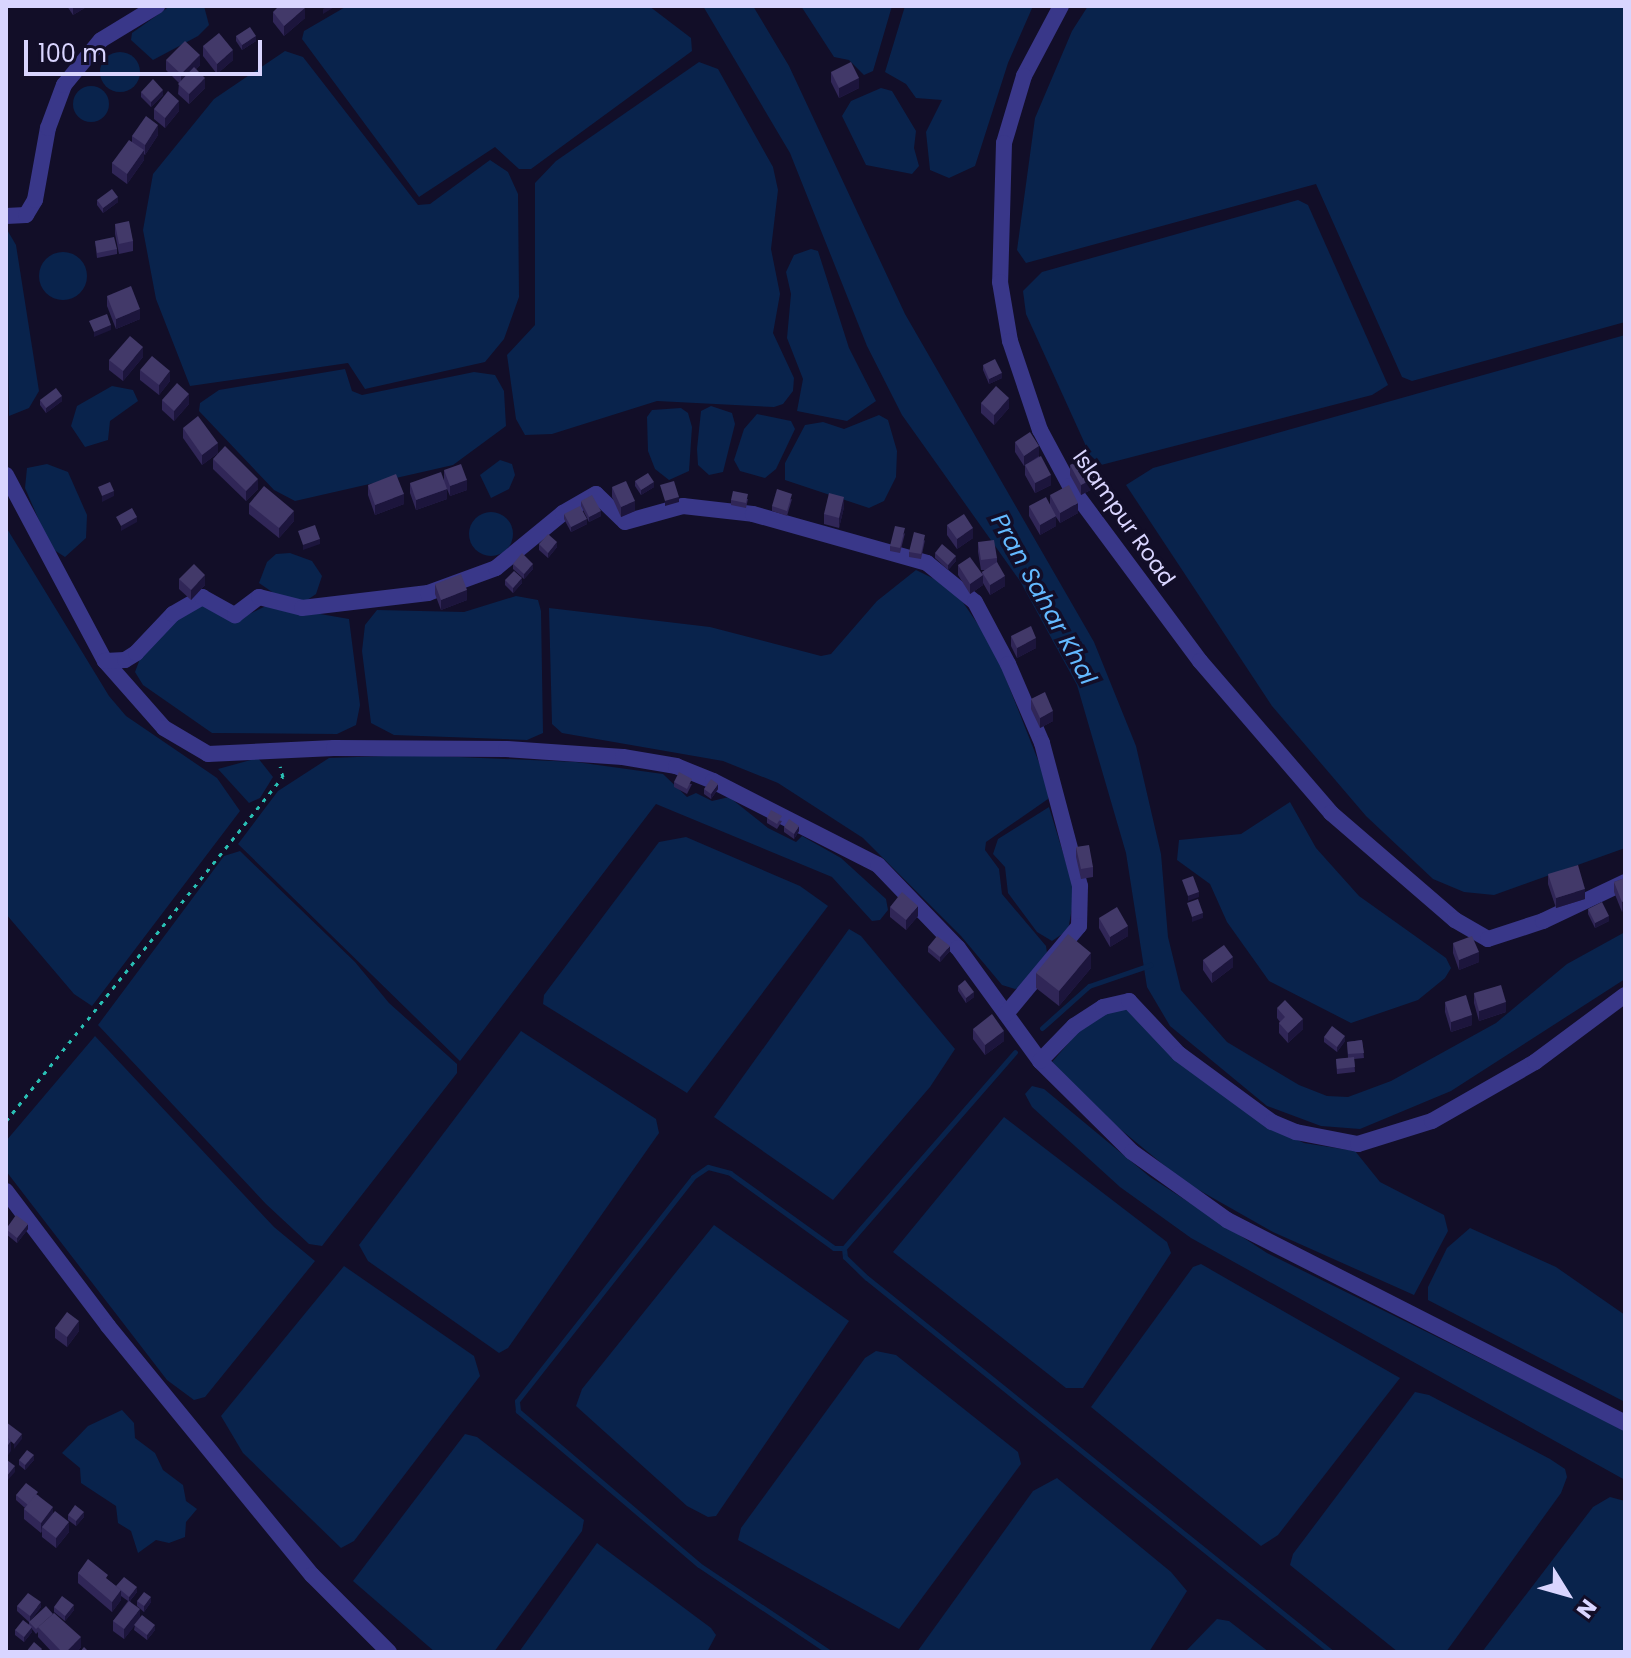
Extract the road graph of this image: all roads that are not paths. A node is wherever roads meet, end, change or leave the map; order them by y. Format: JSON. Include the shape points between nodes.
{"nodes":[{"id":1,"x":157,"y":6,"type":"edge"},
{"id":2,"x":1061,"y":6,"type":"edge"},
{"id":3,"x":6,"y":216,"type":"edge"},
{"id":4,"x":6,"y":475,"type":"edge"},
{"id":5,"x":105,"y":661,"type":"junction"},
{"id":6,"x":1625,"y":882,"type":"edge"},
{"id":7,"x":1625,"y":995,"type":"edge"},
{"id":8,"x":1006,"y":1014,"type":"junction"},
{"id":9,"x":1040,"y":1061,"type":"junction"},
{"id":10,"x":6,"y":1191,"type":"edge"},
{"id":11,"x":1625,"y":1423,"type":"edge"},
{"id":12,"x":389,"y":1652,"type":"edge"}],
"edges":[{"from":1,"to":3,"type":"street","via":[[101,40],[64,85],[48,128],[35,200],[26,215]]},
{"from":2,"to":6,"type":"street","name":"Islampur Road","via":[[1024,76],[1004,143],[1000,282],[1010,341],[1040,430],[1070,486],[1200,661],[1331,813],[1455,920],[1488,939],[1543,921]]},
{"from":4,"to":5,"type":"street"},
{"from":5,"to":8,"type":"street","via":[[164,728],[208,754],[506,749],[676,766],[878,865],[958,948]]},
{"from":5,"to":8,"type":"street","via":[[125,660],[136,653],[173,614],[202,597],[235,615],[259,597],[302,608],[428,593],[496,568],[563,513],[596,494],[625,522],[683,506],[753,514],[927,563],[975,602],[1008,664],[1047,757],[1080,886],[1079,926]]},
{"from":7,"to":9,"type":"street","via":[[1535,1062],[1432,1121],[1358,1144],[1272,1122],[1179,1054],[1129,1001],[1103,1007],[1074,1026]]},
{"from":8,"to":9,"type":"street"},
{"from":9,"to":11,"type":"street","via":[[1132,1152],[1227,1220]]},
{"from":10,"to":12,"type":"street","via":[[108,1326],[312,1575]]}]}
